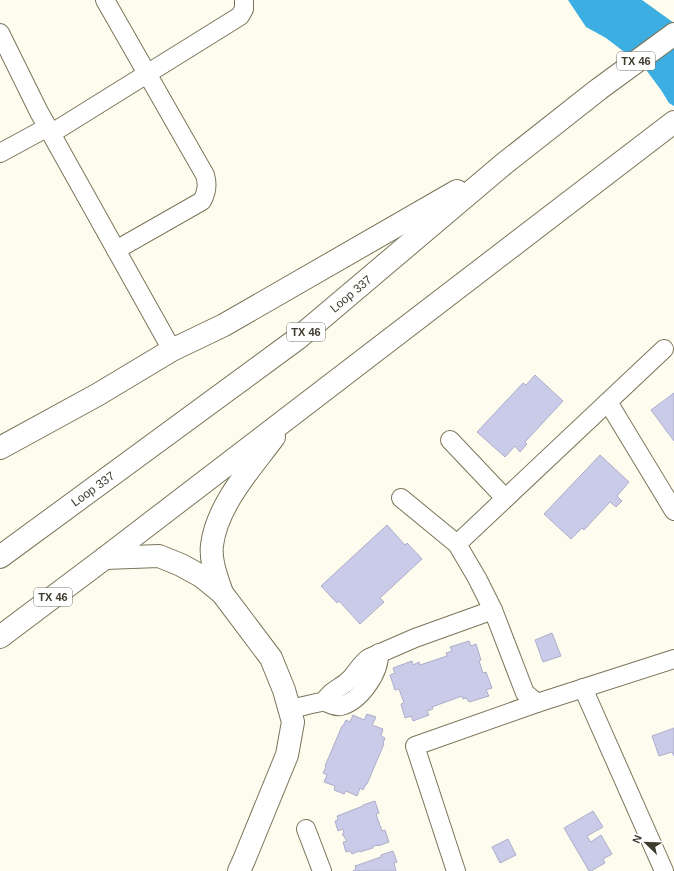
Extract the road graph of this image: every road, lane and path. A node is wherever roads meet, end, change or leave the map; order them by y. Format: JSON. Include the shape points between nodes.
{"nodes":[{"id":1,"x":105,"y":0,"type":"edge"},
{"id":2,"x":244,"y":0,"type":"edge"},
{"id":3,"x":0,"y":33,"type":"edge"},
{"id":4,"x":674,"y":34,"type":"edge"},
{"id":5,"x":147,"y":74,"type":"junction"},
{"id":6,"x":674,"y":122,"type":"edge"},
{"id":7,"x":50,"y":130,"type":"junction"},
{"id":8,"x":0,"y":153,"type":"edge"},
{"id":9,"x":505,"y":163,"type":"junction"},
{"id":10,"x":116,"y":250,"type":"junction"},
{"id":11,"x":664,"y":348,"type":"dead end"},
{"id":12,"x":172,"y":350,"type":"junction"},
{"id":13,"x":608,"y":402,"type":"junction"},
{"id":14,"x":290,"y":416,"type":"junction"},
{"id":15,"x":450,"y":440,"type":"dead end"},
{"id":16,"x":0,"y":448,"type":"edge"},
{"id":17,"x":401,"y":498,"type":"dead end"},
{"id":18,"x":505,"y":498,"type":"junction"},
{"id":19,"x":674,"y":511,"type":"edge"},
{"id":20,"x":457,"y":544,"type":"junction"},
{"id":21,"x":0,"y":557,"type":"edge"},
{"id":22,"x":105,"y":558,"type":"junction"},
{"id":23,"x":222,"y":593,"type":"junction"},
{"id":24,"x":493,"y":610,"type":"junction"},
{"id":25,"x":0,"y":637,"type":"edge"},
{"id":26,"x":674,"y":659,"type":"edge"},
{"id":27,"x":583,"y":688,"type":"junction"},
{"id":28,"x":538,"y":703,"type":"junction"},
{"id":29,"x":290,"y":709,"type":"junction"},
{"id":30,"x":306,"y":829,"type":"dead end"},
{"id":31,"x":238,"y":871,"type":"edge"},
{"id":32,"x":322,"y":871,"type":"edge"},
{"id":33,"x":456,"y":871,"type":"edge"},
{"id":34,"x":664,"y":871,"type":"edge"}],
"edges":[{"from":1,"to":5,"type":"street"},
{"from":2,"to":5,"type":"street","via":[[244,9],[240,16]]},
{"from":3,"to":7,"type":"street"},
{"from":4,"to":9,"type":"main road","name":"Loop 337","number":"TX 46"},
{"from":5,"to":7,"type":"street"},
{"from":5,"to":10,"type":"street","via":[[205,175],[207,190],[202,201]]},
{"from":6,"to":14,"type":"main road","number":"TX 46"},
{"from":7,"to":8,"type":"street"},
{"from":7,"to":10,"type":"street"},
{"from":9,"to":12,"type":"main road","via":[[224,325]]},
{"from":9,"to":21,"type":"main road","name":"Loop 337","number":"TX 46","via":[[297,339]]},
{"from":10,"to":12,"type":"street"},
{"from":11,"to":13,"type":"street"},
{"from":12,"to":16,"type":"main road"},
{"from":13,"to":18,"type":"street"},
{"from":13,"to":19,"type":"street"},
{"from":14,"to":22,"type":"main road","number":"TX 46"},
{"from":14,"to":23,"type":"main road","via":[[236,488],[218,522],[212,551]]},
{"from":15,"to":18,"type":"street"},
{"from":17,"to":20,"type":"street"},
{"from":18,"to":20,"type":"street"},
{"from":20,"to":24,"type":"street"},
{"from":22,"to":23,"type":"main road","via":[[159,556],[201,576]]},
{"from":22,"to":25,"type":"main road","number":"TX 46"},
{"from":23,"to":29,"type":"main road","via":[[272,658]]},
{"from":24,"to":28,"type":"street","via":[[526,693]]},
{"from":24,"to":29,"type":"street","via":[[379,653],[365,660],[350,680],[330,693],[324,702]]},
{"from":26,"to":27,"type":"street"},
{"from":27,"to":28,"type":"street"},
{"from":27,"to":34,"type":"street"},
{"from":28,"to":33,"type":"street","via":[[415,746]]},
{"from":29,"to":31,"type":"main road","via":[[293,722],[287,754]]},
{"from":30,"to":32,"type":"street"}]}
